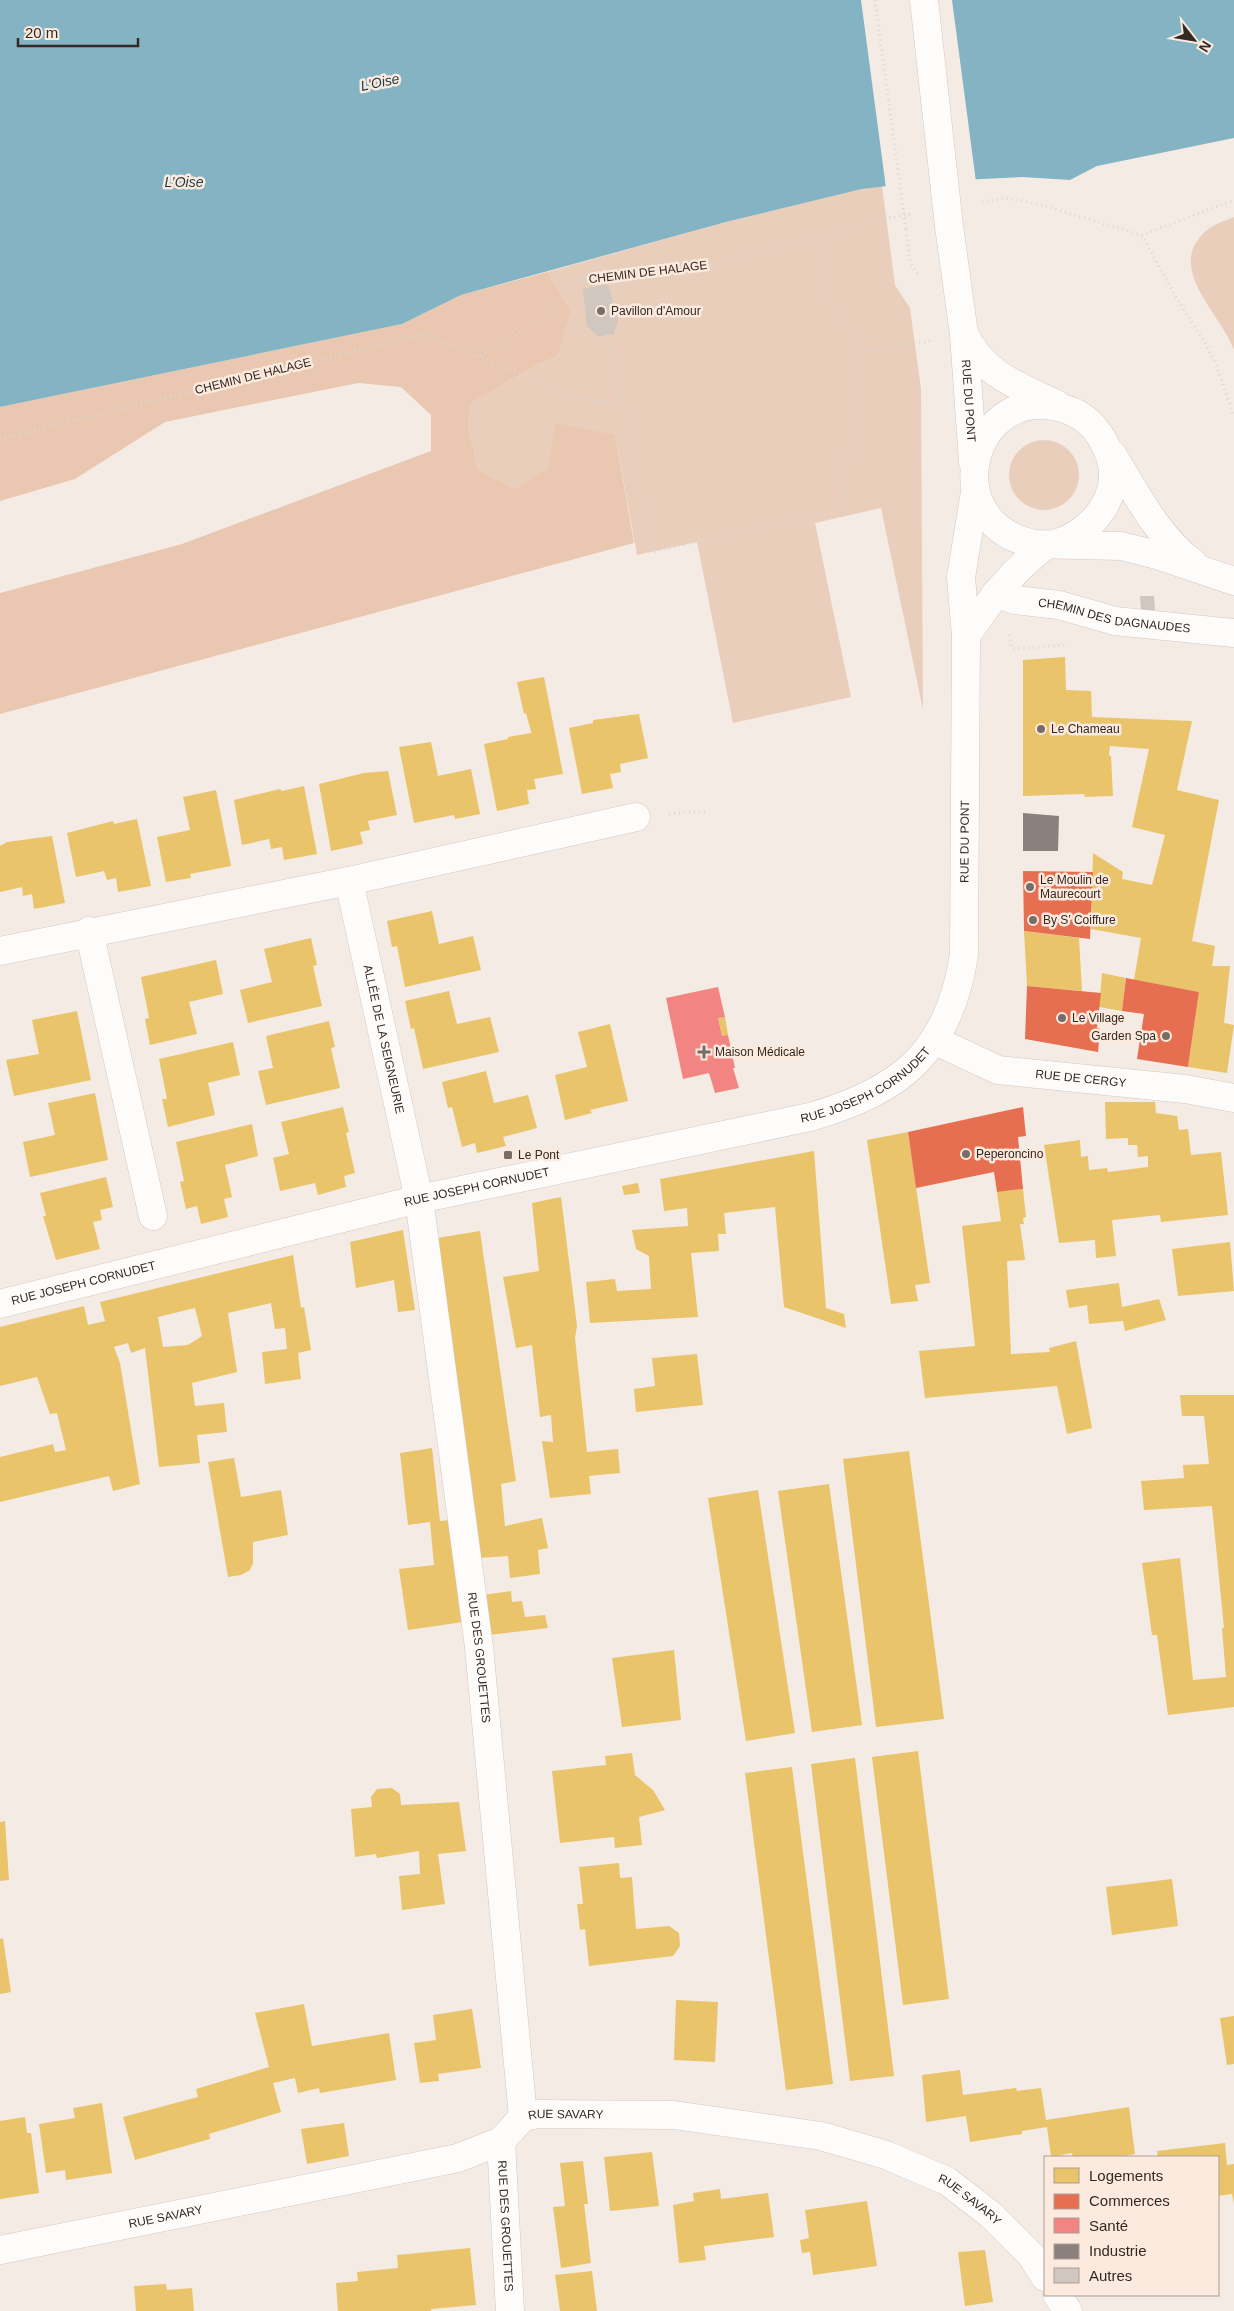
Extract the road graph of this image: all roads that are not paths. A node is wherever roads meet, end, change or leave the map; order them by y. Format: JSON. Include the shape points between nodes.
{"nodes":[{"id":1,"x":924,"y":0,"type":"edge"},
{"id":2,"x":964,"y":334,"type":"junction"},
{"id":3,"x":1069,"y":410,"type":"junction"},
{"id":4,"x":1103,"y":441,"type":"junction"},
{"id":5,"x":974,"y":480,"type":"junction"},
{"id":6,"x":1051,"y":544,"type":"junction"},
{"id":7,"x":1205,"y":570,"type":"junction"},
{"id":8,"x":1234,"y":581,"type":"edge"},
{"id":9,"x":996,"y":593,"type":"junction"},
{"id":10,"x":1234,"y":633,"type":"edge"},
{"id":11,"x":966,"y":636,"type":"junction"},
{"id":12,"x":636,"y":817,"type":"dead end"},
{"id":13,"x":349,"y":881,"type":"junction"},
{"id":14,"x":89,"y":931,"type":"junction"},
{"id":15,"x":0,"y":951,"type":"edge"},
{"id":16,"x":934,"y":1040,"type":"junction"},
{"id":17,"x":1234,"y":1101,"type":"edge"},
{"id":18,"x":419,"y":1199,"type":"junction"},
{"id":19,"x":153,"y":1216,"type":"dead end"},
{"id":20,"x":0,"y":1304,"type":"edge"},
{"id":21,"x":523,"y":2117,"type":"junction"},
{"id":22,"x":501,"y":2141,"type":"junction"},
{"id":23,"x":0,"y":2250,"type":"edge"},
{"id":24,"x":1044,"y":2275,"type":"edge"},
{"id":25,"x":1058,"y":2296,"type":"edge"},
{"id":26,"x":510,"y":2311,"type":"edge"},
{"id":27,"x":1068,"y":2311,"type":"edge"}],
"edges":[{"from":1,"to":2,"type":"street","name":"RUE DU PONT","bridge":true},
{"from":2,"to":3,"type":"street","name":"RUE DU PONT","via":[[974,354],[990,370]]},
{"from":2,"to":5,"type":"street","name":"RUE DU PONT"},
{"from":3,"to":4,"type":"street","via":[[1089,422]]},
{"from":3,"to":5,"type":"street","via":[[1034,405],[1012,412],[993,426],[979,446]]},
{"from":4,"to":6,"type":"street","via":[[1112,463],[1111,487],[1104,509],[1084,531]]},
{"from":4,"to":7,"type":"street","via":[[1170,542]]},
{"from":5,"to":6,"type":"street","via":[[985,514],[1001,531],[1022,541]]},
{"from":5,"to":11,"type":"street","name":"RUE DU PONT","via":[[961,577]]},
{"from":6,"to":7,"type":"street","via":[[1121,546]]},
{"from":6,"to":9,"type":"street","via":[[1018,567]]},
{"from":7,"to":8,"type":"street"},
{"from":9,"to":10,"type":"street","name":"CHEMIN DES DAGNAUDES","via":[[1016,600],[1059,605],[1115,621]]},
{"from":9,"to":11,"type":"street"},
{"from":11,"to":16,"type":"street","name":"RUE DU PONT","via":[[964,955],[956,994]]},
{"from":12,"to":13,"type":"street"},
{"from":13,"to":14,"type":"street"},
{"from":13,"to":18,"type":"street","name":"ALLÉE DE LA SEIGNEURIE"},
{"from":14,"to":15,"type":"street"},
{"from":14,"to":19,"type":"street"},
{"from":16,"to":17,"type":"street","name":"RUE DE CERGY","via":[[998,1070],[1185,1089]]},
{"from":16,"to":18,"type":"street","name":"RUE JOSEPH CORNUDET","via":[[915,1066],[900,1078],[878,1092],[837,1109],[773,1126]]},
{"from":18,"to":20,"type":"street","name":"RUE JOSEPH CORNUDET"},
{"from":18,"to":21,"type":"street","name":"RUE DES GROUETTES","via":[[479,1647]]},
{"from":21,"to":22,"type":"street","name":"RUE SAVARY"},
{"from":21,"to":24,"type":"street","name":"RUE SAVARY","via":[[538,2114],[674,2114],[821,2136],[886,2155],[947,2181],[991,2215],[1031,2255]]},
{"from":22,"to":23,"type":"street","name":"RUE SAVARY","via":[[458,2158]]},
{"from":22,"to":26,"type":"street","name":"RUE DES GROUETTES"},
{"from":25,"to":27,"type":"street"}]}
